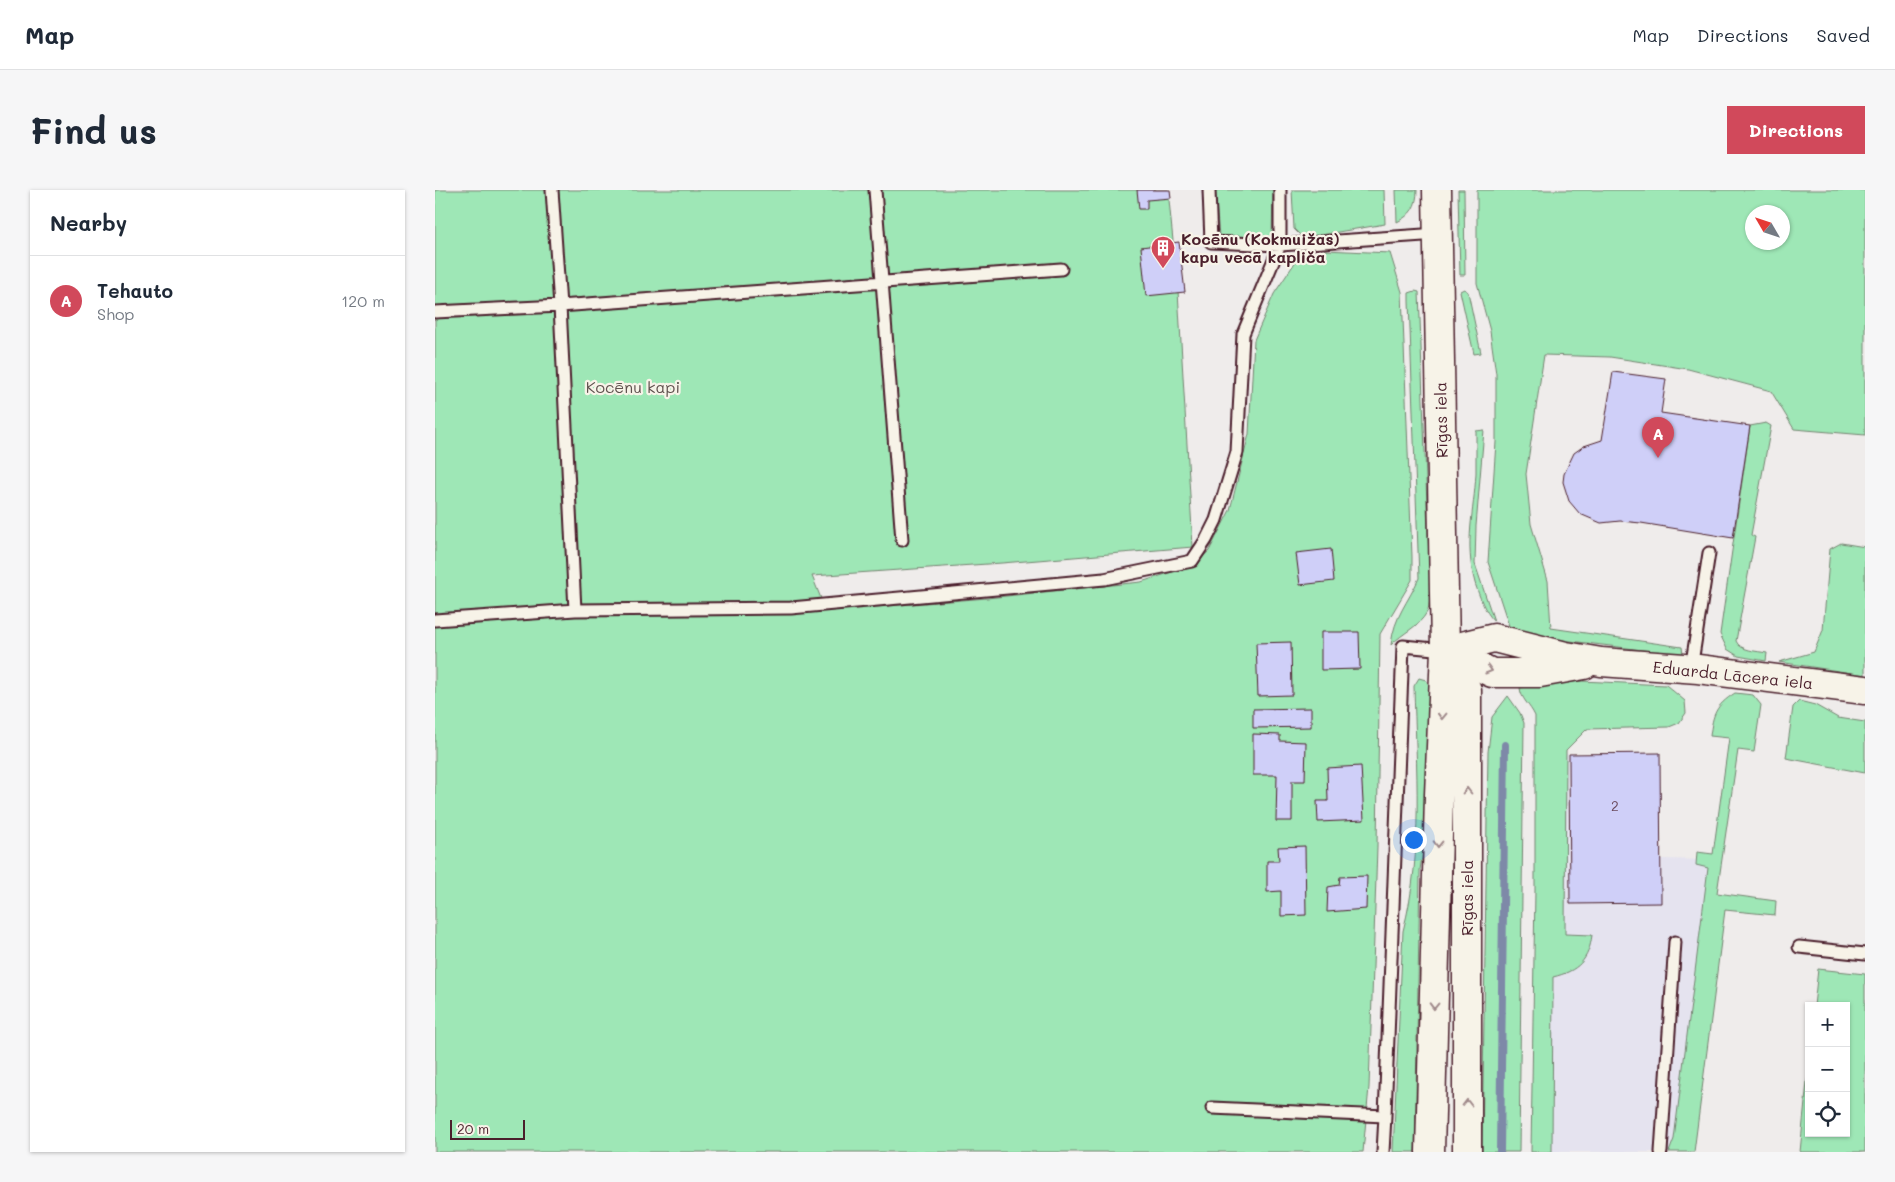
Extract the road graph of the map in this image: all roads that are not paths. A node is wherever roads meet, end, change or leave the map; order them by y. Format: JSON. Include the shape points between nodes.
{"nodes":[{"id":1,"x":552,"y":190,"type":"edge"},
{"id":2,"x":875,"y":190,"type":"edge"},
{"id":3,"x":1209,"y":190,"type":"edge"},
{"id":4,"x":1279,"y":190,"type":"edge"},
{"id":5,"x":1437,"y":190,"type":"edge"},
{"id":6,"x":1438,"y":234,"type":"junction"},
{"id":7,"x":1280,"y":246,"type":"junction"},
{"id":8,"x":1061,"y":269,"type":"dead end"},
{"id":9,"x":882,"y":282,"type":"junction"},
{"id":10,"x":560,"y":306,"type":"junction"},
{"id":11,"x":435,"y":312,"type":"edge"},
{"id":12,"x":902,"y":540,"type":"dead end"},
{"id":13,"x":1709,"y":553,"type":"dead end"},
{"id":14,"x":575,"y":610,"type":"junction"},
{"id":15,"x":435,"y":620,"type":"edge"},
{"id":16,"x":1445,"y":650,"type":"junction"},
{"id":17,"x":1698,"y":669,"type":"junction"},
{"id":18,"x":1865,"y":690,"type":"edge"},
{"id":19,"x":1675,"y":942,"type":"dead end"},
{"id":20,"x":1799,"y":947,"type":"dead end"},
{"id":21,"x":1865,"y":954,"type":"edge"},
{"id":22,"x":1212,"y":1108,"type":"dead end"},
{"id":23,"x":1385,"y":1116,"type":"junction"},
{"id":24,"x":1383,"y":1152,"type":"edge"},
{"id":25,"x":1430,"y":1152,"type":"edge"},
{"id":26,"x":1467,"y":1152,"type":"edge"},
{"id":27,"x":1661,"y":1152,"type":"edge"}],
"edges":[{"from":1,"to":10,"type":"lane"},
{"from":2,"to":9,"type":"lane"},
{"from":3,"to":7,"type":"lane","via":[[1211,242]]},
{"from":4,"to":7,"type":"lane"},
{"from":5,"to":6,"type":"main road","name":"Rīgas iela"},
{"from":6,"to":7,"type":"lane"},
{"from":6,"to":16,"type":"main road","name":"Rīgas iela"},
{"from":7,"to":14,"type":"lane","via":[[1243,334],[1237,452],[1216,520],[1191,561],[1104,580],[791,608]]},
{"from":8,"to":9,"type":"lane"},
{"from":9,"to":10,"type":"lane"},
{"from":9,"to":12,"type":"lane"},
{"from":10,"to":11,"type":"lane"},
{"from":10,"to":14,"type":"lane"},
{"from":13,"to":17,"type":"lane","via":[[1693,656]]},
{"from":14,"to":15,"type":"lane"},
{"from":16,"to":17,"type":"main road","name":"Eduarda Lācera iela","via":[[1491,673],[1540,673],[1601,662]]},
{"from":16,"to":23,"type":"lane","via":[[1403,646]]},
{"from":16,"to":25,"type":"main road","name":"Rīgas iela","one_way":true},
{"from":26,"to":16,"type":"main road","name":"Rīgas iela","one_way":true,"via":[[1467,690]]},
{"from":17,"to":18,"type":"main road","name":"Eduarda Lācera iela"},
{"from":19,"to":27,"type":"lane"},
{"from":20,"to":21,"type":"lane"},
{"from":22,"to":23,"type":"lane"},
{"from":23,"to":24,"type":"lane"}]}
